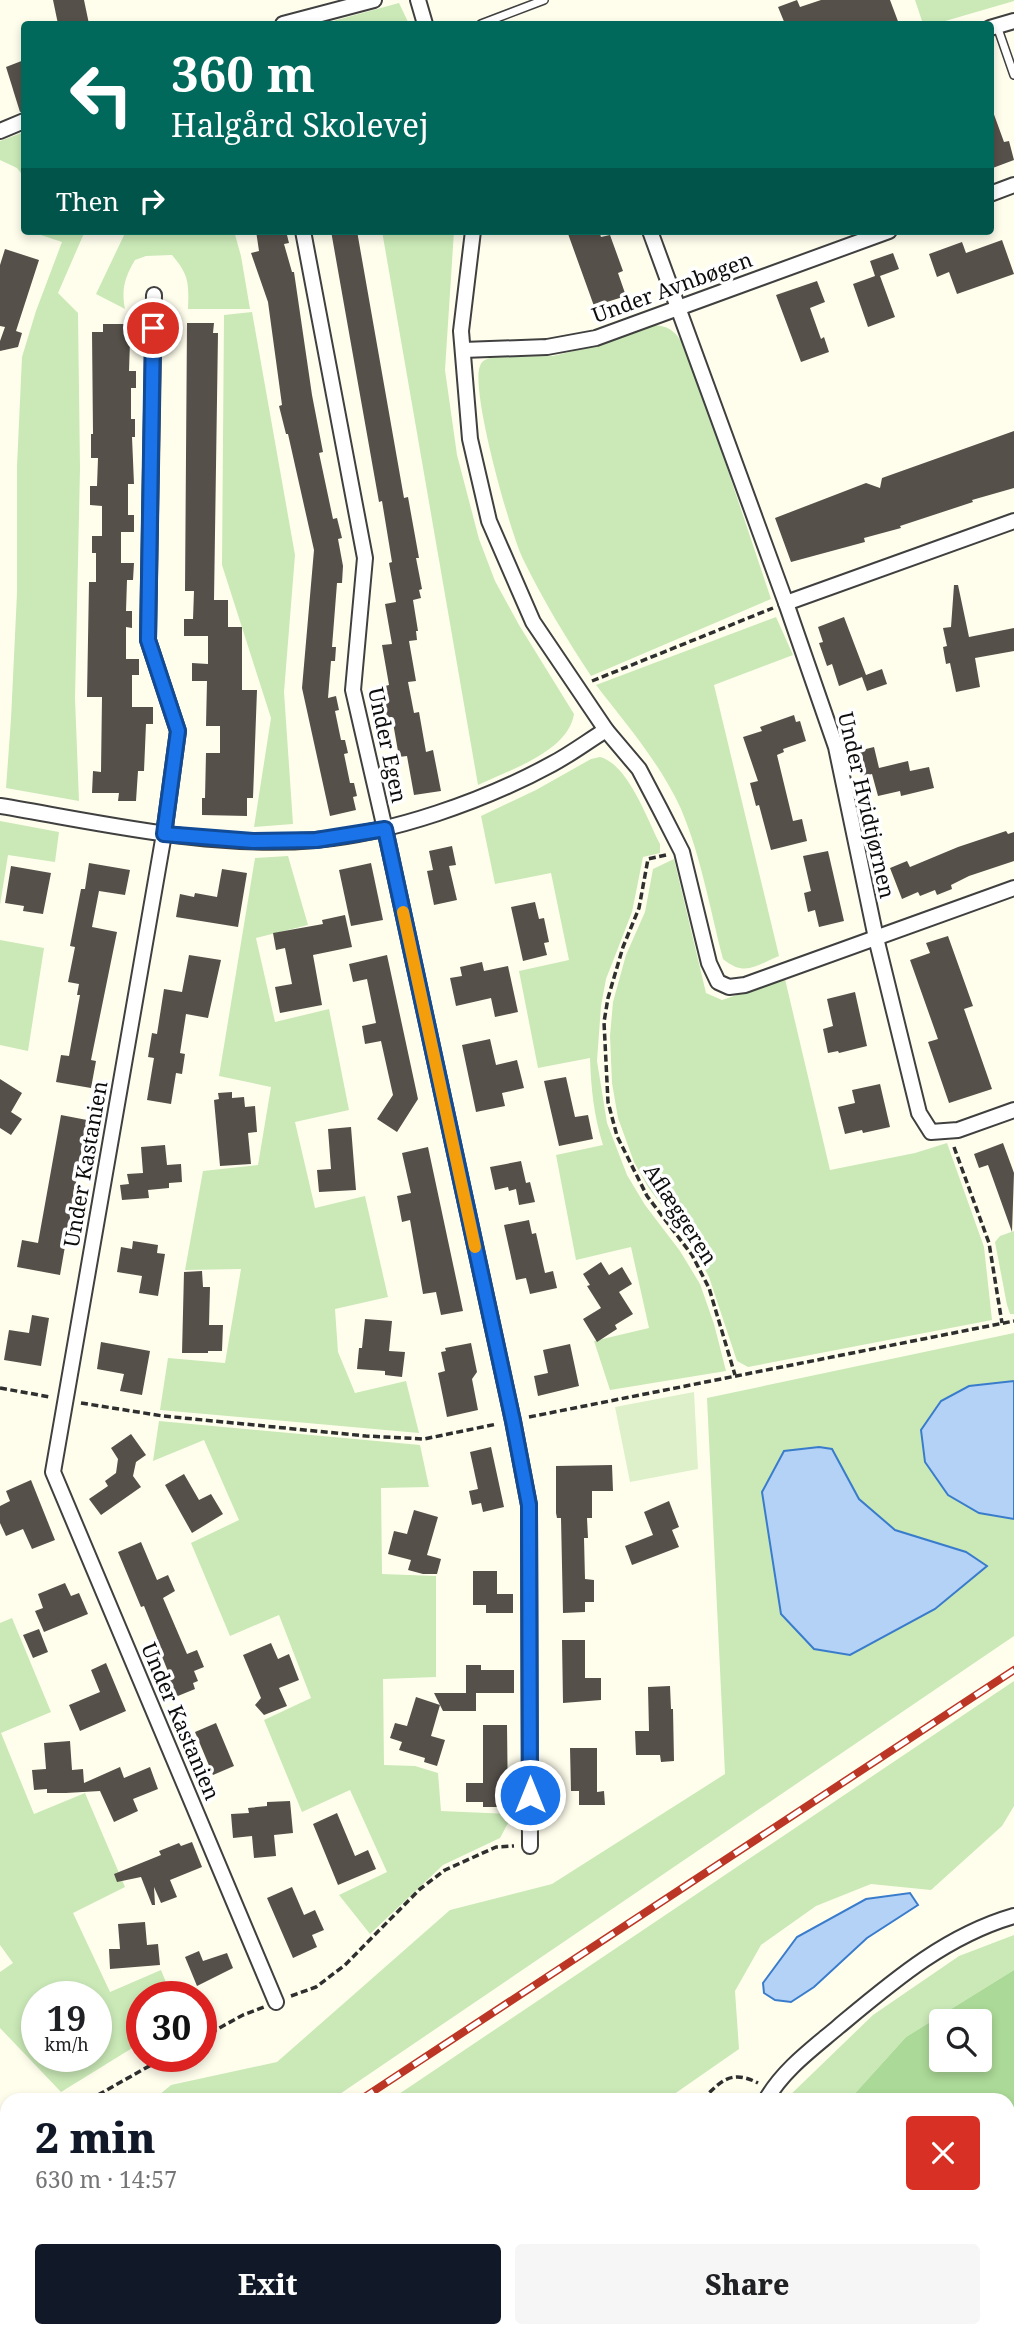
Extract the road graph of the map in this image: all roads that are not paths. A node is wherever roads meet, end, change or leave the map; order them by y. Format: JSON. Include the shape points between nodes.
{"nodes":[{"id":1,"x":373,"y":0,"type":"edge"},
{"id":2,"x":418,"y":0,"type":"edge"},
{"id":3,"x":544,"y":0,"type":"edge"},
{"id":4,"x":294,"y":21,"type":"edge"},
{"id":5,"x":424,"y":21,"type":"edge"},
{"id":6,"x":489,"y":21,"type":"edge"},
{"id":7,"x":1014,"y":21,"type":"edge"},
{"id":8,"x":994,"y":27,"type":"edge"},
{"id":9,"x":1014,"y":75,"type":"edge"},
{"id":10,"x":21,"y":122,"type":"edge"},
{"id":11,"x":0,"y":131,"type":"edge"},
{"id":12,"x":1014,"y":186,"type":"edge"},
{"id":13,"x":994,"y":193,"type":"edge"},
{"id":14,"x":304,"y":235,"type":"edge"},
{"id":15,"x":473,"y":235,"type":"edge"},
{"id":16,"x":651,"y":235,"type":"edge"},
{"id":17,"x":878,"y":235,"type":"edge"},
{"id":18,"x":154,"y":295,"type":"dead end"},
{"id":19,"x":678,"y":307,"type":"junction"},
{"id":20,"x":463,"y":350,"type":"junction"},
{"id":21,"x":1014,"y":521,"type":"edge"},
{"id":22,"x":786,"y":603,"type":"junction"},
{"id":23,"x":606,"y":730,"type":"junction"},
{"id":24,"x":0,"y":806,"type":"edge"},
{"id":25,"x":385,"y":829,"type":"junction"},
{"id":26,"x":164,"y":834,"type":"junction"},
{"id":27,"x":1014,"y":888,"type":"edge"},
{"id":28,"x":876,"y":938,"type":"junction"},
{"id":29,"x":1014,"y":1110,"type":"edge"},
{"id":30,"x":530,"y":1846,"type":"road end"},
{"id":31,"x":1014,"y":1916,"type":"edge"},
{"id":32,"x":276,"y":2001,"type":"road end"},
{"id":33,"x":771,"y":2093,"type":"edge"}],
"edges":[{"from":1,"to":4,"type":"street"},
{"from":2,"to":5,"type":"street"},
{"from":3,"to":6,"type":"lane"},
{"from":7,"to":8,"type":"street"},
{"from":8,"to":9,"type":"lane"},
{"from":10,"to":11,"type":"street"},
{"from":12,"to":13,"type":"street"},
{"from":14,"to":25,"type":"street","name":"Under Egen","via":[[365,558],[352,690]]},
{"from":15,"to":20,"type":"street","via":[[461,331]]},
{"from":16,"to":19,"type":"street","name":"Under Hvidtjørnen"},
{"from":17,"to":19,"type":"street","name":"Under Avnbøgen"},
{"from":18,"to":26,"type":"street","name":"Under Kastanien","via":[[148,640],[178,731]]},
{"from":19,"to":20,"type":"street","name":"Under Avnbøgen","via":[[596,338],[547,347]]},
{"from":19,"to":22,"type":"street","name":"Under Hvidtjørnen"},
{"from":20,"to":23,"type":"street","via":[[470,439],[489,521],[533,622]]},
{"from":21,"to":22,"type":"street"},
{"from":22,"to":28,"type":"street","name":"Under Hvidtjørnen","via":[[836,747]]},
{"from":23,"to":25,"type":"street","via":[[553,764],[484,797]]},
{"from":23,"to":28,"type":"street","via":[[639,769],[682,852],[709,963],[718,982],[729,987],[745,985]]},
{"from":24,"to":26,"type":"street"},
{"from":25,"to":26,"type":"street","via":[[316,840]]},
{"from":25,"to":30,"type":"street","name":"Under Egen","via":[[529,1505]]},
{"from":26,"to":32,"type":"street","name":"Under Kastanien","via":[[53,1472]]},
{"from":27,"to":28,"type":"street"},
{"from":28,"to":29,"type":"street","name":"Under Hvidtjørnen","via":[[919,1113],[931,1132],[958,1130]]},
{"from":31,"to":33,"type":"street","via":[[947,1944],[902,1973],[799,2060]]}]}
